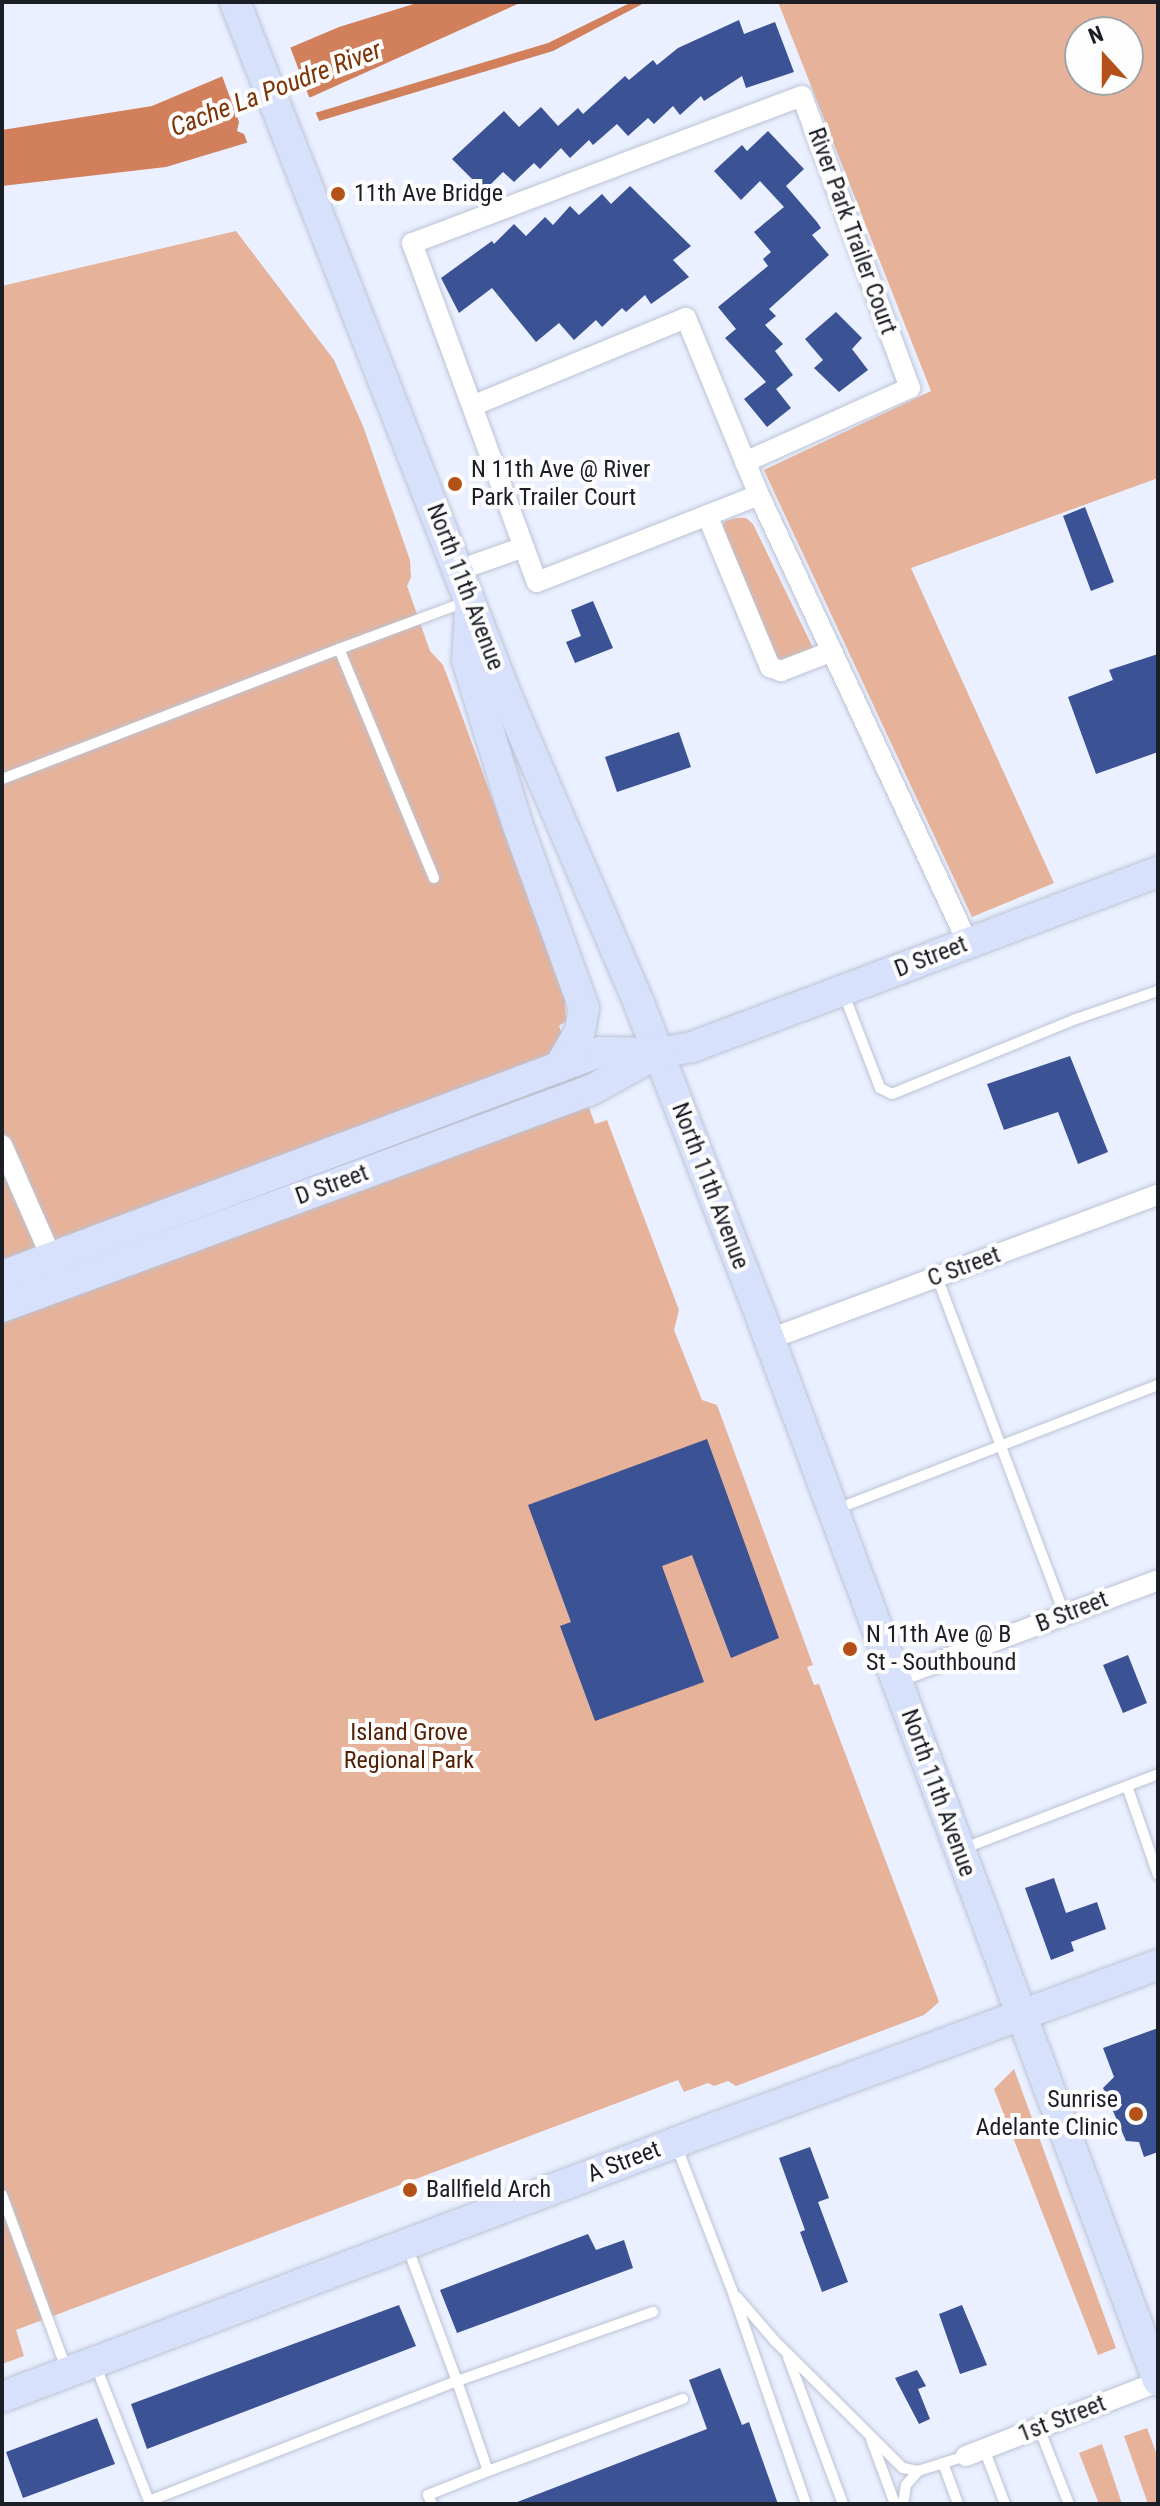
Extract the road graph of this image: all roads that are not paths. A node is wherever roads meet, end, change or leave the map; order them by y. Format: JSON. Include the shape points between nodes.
{"nodes":[{"id":1,"x":235,"y":2,"type":"edge"},
{"id":2,"x":472,"y":406,"type":"junction"},
{"id":3,"x":745,"y":462,"type":"junction"},
{"id":4,"x":759,"y":495,"type":"junction"},
{"id":5,"x":707,"y":515,"type":"junction"},
{"id":6,"x":524,"y":547,"type":"junction"},
{"id":7,"x":459,"y":570,"type":"junction"},
{"id":8,"x":471,"y":600,"type":"junction"},
{"id":9,"x":339,"y":649,"type":"junction"},
{"id":10,"x":830,"y":652,"type":"junction"},
{"id":11,"x":2,"y":779,"type":"edge"},
{"id":12,"x":1158,"y":872,"type":"edge"},
{"id":13,"x":434,"y":878,"type":"dead end"},
{"id":14,"x":968,"y":944,"type":"junction"},
{"id":15,"x":843,"y":991,"type":"junction"},
{"id":16,"x":1158,"y":991,"type":"edge"},
{"id":17,"x":658,"y":1053,"type":"junction"},
{"id":18,"x":559,"y":1067,"type":"junction"},
{"id":19,"x":2,"y":1145,"type":"edge"},
{"id":20,"x":1158,"y":1195,"type":"edge"},
{"id":21,"x":53,"y":1262,"type":"junction"},
{"id":22,"x":2,"y":1276,"type":"edge"},
{"id":23,"x":937,"y":1277,"type":"junction"},
{"id":24,"x":2,"y":1307,"type":"edge"},
{"id":25,"x":770,"y":1339,"type":"junction"},
{"id":26,"x":1158,"y":1385,"type":"edge"},
{"id":27,"x":1002,"y":1445,"type":"junction"},
{"id":28,"x":832,"y":1511,"type":"junction"},
{"id":29,"x":1158,"y":1580,"type":"edge"},
{"id":30,"x":1065,"y":1615,"type":"junction"},
{"id":31,"x":895,"y":1678,"type":"junction"},
{"id":32,"x":1158,"y":1774,"type":"edge"},
{"id":33,"x":1127,"y":1786,"type":"junction"},
{"id":34,"x":959,"y":1850,"type":"junction"},
{"id":35,"x":1158,"y":1875,"type":"edge"},
{"id":36,"x":1158,"y":1965,"type":"edge"},
{"id":37,"x":1021,"y":2016,"type":"junction"},
{"id":38,"x":675,"y":2142,"type":"junction"},
{"id":39,"x":2,"y":2195,"type":"edge"},
{"id":40,"x":406,"y":2244,"type":"junction"},
{"id":41,"x":732,"y":2290,"type":"junction"},
{"id":42,"x":653,"y":2312,"type":"dead end"},
{"id":43,"x":786,"y":2352,"type":"junction"},
{"id":44,"x":81,"y":2368,"type":"junction"},
{"id":45,"x":457,"y":2381,"type":"junction"},
{"id":46,"x":1158,"y":2382,"type":"edge"},
{"id":47,"x":2,"y":2397,"type":"edge"},
{"id":48,"x":683,"y":2399,"type":"dead end"},
{"id":49,"x":1039,"y":2428,"type":"junction"},
{"id":50,"x":870,"y":2438,"type":"junction"},
{"id":51,"x":975,"y":2452,"type":"junction"},
{"id":52,"x":943,"y":2463,"type":"junction"},
{"id":53,"x":488,"y":2471,"type":"junction"},
{"id":54,"x":918,"y":2471,"type":"junction"},
{"id":55,"x":145,"y":2502,"type":"edge"},
{"id":56,"x":432,"y":2504,"type":"edge"},
{"id":57,"x":806,"y":2504,"type":"edge"},
{"id":58,"x":843,"y":2504,"type":"edge"},
{"id":59,"x":895,"y":2504,"type":"edge"},
{"id":60,"x":903,"y":2504,"type":"edge"},
{"id":61,"x":958,"y":2504,"type":"edge"},
{"id":62,"x":1005,"y":2504,"type":"edge"},
{"id":63,"x":1069,"y":2504,"type":"edge"}],
"edges":[{"from":1,"to":7,"type":"street","name":"North 11th Avenue"},
{"from":2,"to":3,"type":"street","via":[[686,318]]},
{"from":2,"to":3,"type":"street","name":"River Park Trailer Court","via":[[412,243],[802,96],[910,388]]},
{"from":2,"to":6,"type":"street"},
{"from":3,"to":4,"type":"street"},
{"from":4,"to":5,"type":"street"},
{"from":4,"to":10,"type":"street"},
{"from":5,"to":6,"type":"street","via":[[537,582]]},
{"from":5,"to":10,"type":"street","via":[[770,667],[781,671]]},
{"from":6,"to":7,"type":"street"},
{"from":7,"to":8,"type":"street","name":"North 11th Avenue"},
{"from":8,"to":9,"type":"lane"},
{"from":8,"to":17,"type":"street","name":"North 11th Avenue"},
{"from":8,"to":18,"type":"street","via":[[467,660],[517,823],[584,1008],[580,1031]]},
{"from":9,"to":11,"type":"lane"},
{"from":9,"to":13,"type":"lane"},
{"from":10,"to":14,"type":"street"},
{"from":12,"to":14,"type":"street","name":"D Street"},
{"from":14,"to":15,"type":"street","name":"D Street"},
{"from":15,"to":16,"type":"lane","via":[[880,1088],[892,1094]]},
{"from":15,"to":17,"type":"street","name":"D Street","via":[[692,1047]]},
{"from":17,"to":18,"type":"street","name":"D Street","via":[[600,1052]]},
{"from":17,"to":21,"type":"street","name":"D Street","via":[[591,1090]]},
{"from":17,"to":25,"type":"street","name":"North 11th Avenue"},
{"from":18,"to":21,"type":"street","name":"D Street"},
{"from":19,"to":21,"type":"street"},
{"from":20,"to":23,"type":"street","name":"C Street"},
{"from":21,"to":22,"type":"street","name":"D Street"},
{"from":21,"to":24,"type":"street","name":"D Street"},
{"from":23,"to":25,"type":"street","name":"C Street"},
{"from":23,"to":27,"type":"lane"},
{"from":25,"to":28,"type":"street","name":"North 11th Avenue"},
{"from":26,"to":27,"type":"lane"},
{"from":27,"to":28,"type":"lane"},
{"from":27,"to":30,"type":"lane"},
{"from":28,"to":31,"type":"street","name":"North 11th Avenue"},
{"from":29,"to":30,"type":"street","name":"B Street"},
{"from":30,"to":31,"type":"street","name":"B Street"},
{"from":31,"to":34,"type":"street","name":"North 11th Avenue"},
{"from":32,"to":33,"type":"lane"},
{"from":33,"to":34,"type":"lane"},
{"from":33,"to":35,"type":"lane"},
{"from":34,"to":37,"type":"street","name":"North 11th Avenue"},
{"from":36,"to":37,"type":"street","name":"A Street"},
{"from":37,"to":38,"type":"street","name":"A Street"},
{"from":37,"to":46,"type":"street","name":"North 11th Avenue"},
{"from":38,"to":40,"type":"street","name":"A Street"},
{"from":38,"to":41,"type":"lane"},
{"from":39,"to":44,"type":"lane"},
{"from":40,"to":44,"type":"street","name":"A Street"},
{"from":40,"to":45,"type":"lane"},
{"from":41,"to":43,"type":"lane"},
{"from":41,"to":57,"type":"lane"},
{"from":42,"to":45,"type":"lane"},
{"from":43,"to":50,"type":"lane"},
{"from":43,"to":58,"type":"lane"},
{"from":44,"to":47,"type":"street","name":"A Street"},
{"from":44,"to":55,"type":"lane"},
{"from":45,"to":53,"type":"lane"},
{"from":45,"to":55,"type":"lane"},
{"from":46,"to":49,"type":"street","name":"1st Street"},
{"from":48,"to":53,"type":"lane"},
{"from":49,"to":51,"type":"street","name":"1st Street"},
{"from":49,"to":63,"type":"lane"},
{"from":50,"to":54,"type":"lane","via":[[903,2468]]},
{"from":50,"to":59,"type":"lane"},
{"from":51,"to":52,"type":"lane"},
{"from":51,"to":62,"type":"lane"},
{"from":52,"to":54,"type":"lane"},
{"from":52,"to":61,"type":"lane"},
{"from":53,"to":56,"type":"lane","via":[[428,2495]]},
{"from":54,"to":60,"type":"lane","via":[[906,2485]]}]}
